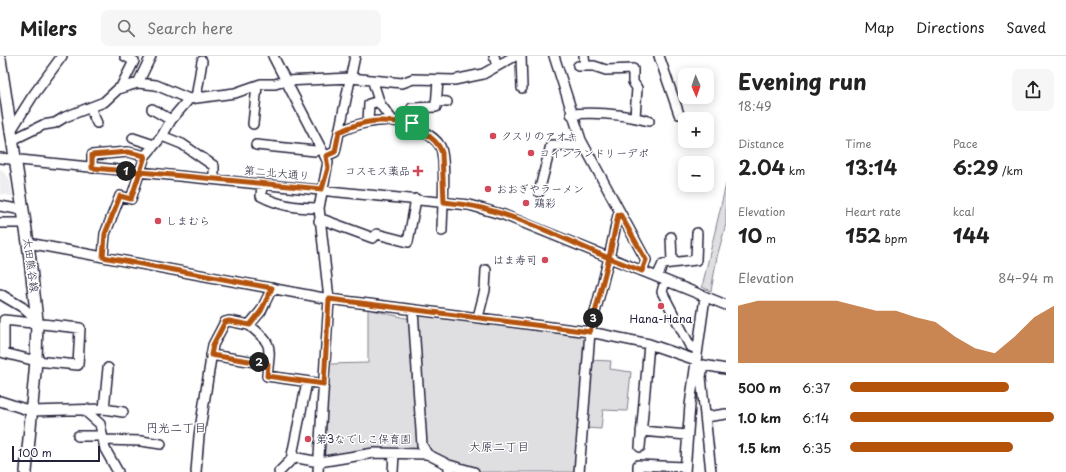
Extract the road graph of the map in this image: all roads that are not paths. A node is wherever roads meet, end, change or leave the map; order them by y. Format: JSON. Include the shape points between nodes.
{"nodes":[{"id":1,"x":62,"y":56,"type":"edge"},
{"id":2,"x":125,"y":56,"type":"edge"},
{"id":3,"x":151,"y":56,"type":"edge"},
{"id":4,"x":272,"y":56,"type":"edge"},
{"id":5,"x":355,"y":56,"type":"edge"},
{"id":6,"x":494,"y":56,"type":"edge"},
{"id":7,"x":515,"y":56,"type":"edge"},
{"id":8,"x":520,"y":56,"type":"edge"},
{"id":9,"x":554,"y":56,"type":"edge"},
{"id":10,"x":584,"y":56,"type":"edge"},
{"id":11,"x":659,"y":56,"type":"edge"},
{"id":12,"x":0,"y":59,"type":"edge"},
{"id":13,"x":202,"y":61,"type":"dead end"},
{"id":14,"x":498,"y":66,"type":"junction"},
{"id":15,"x":352,"y":78,"type":"junction"},
{"id":16,"x":438,"y":80,"type":"junction"},
{"id":17,"x":285,"y":81,"type":"junction"},
{"id":18,"x":373,"y":82,"type":"junction"},
{"id":19,"x":138,"y":83,"type":"junction"},
{"id":20,"x":257,"y":86,"type":"junction"},
{"id":21,"x":121,"y":88,"type":"junction"},
{"id":22,"x":522,"y":88,"type":"dead end"},
{"id":23,"x":193,"y":98,"type":"junction"},
{"id":24,"x":379,"y":101,"type":"junction"},
{"id":25,"x":436,"y":101,"type":"junction"},
{"id":26,"x":447,"y":102,"type":"dead end"},
{"id":27,"x":90,"y":108,"type":"junction"},
{"id":28,"x":152,"y":109,"type":"dead end"},
{"id":29,"x":678,"y":112,"type":"edge"},
{"id":30,"x":571,"y":114,"type":"junction"},
{"id":31,"x":635,"y":117,"type":"junction"},
{"id":32,"x":171,"y":120,"type":"junction"},
{"id":33,"x":392,"y":120,"type":"junction"},
{"id":34,"x":368,"y":121,"type":"junction"},
{"id":35,"x":649,"y":121,"type":"dead end"},
{"id":36,"x":97,"y":123,"type":"dead end"},
{"id":37,"x":412,"y":123,"type":"junction"},
{"id":38,"x":254,"y":124,"type":"dead end"},
{"id":39,"x":339,"y":132,"type":"junction"},
{"id":40,"x":11,"y":136,"type":"junction"},
{"id":41,"x":162,"y":136,"type":"junction"},
{"id":42,"x":133,"y":138,"type":"dead end"},
{"id":43,"x":154,"y":145,"type":"junction"},
{"id":44,"x":256,"y":145,"type":"dead end"},
{"id":45,"x":584,"y":146,"type":"junction"},
{"id":46,"x":324,"y":153,"type":"junction"},
{"id":47,"x":145,"y":156,"type":"junction"},
{"id":48,"x":0,"y":158,"type":"edge"},
{"id":49,"x":15,"y":160,"type":"junction"},
{"id":50,"x":92,"y":168,"type":"junction"},
{"id":51,"x":140,"y":172,"type":"junction"},
{"id":52,"x":214,"y":179,"type":"junction"},
{"id":53,"x":262,"y":184,"type":"junction"},
{"id":54,"x":322,"y":189,"type":"junction"},
{"id":55,"x":539,"y":192,"type":"dead end"},
{"id":56,"x":416,"y":199,"type":"junction"},
{"id":57,"x":444,"y":202,"type":"junction"},
{"id":58,"x":0,"y":206,"type":"edge"},
{"id":59,"x":319,"y":208,"type":"junction"},
{"id":60,"x":23,"y":210,"type":"junction"},
{"id":61,"x":620,"y":214,"type":"junction"},
{"id":62,"x":319,"y":221,"type":"junction"},
{"id":63,"x":0,"y":223,"type":"edge"},
{"id":64,"x":25,"y":223,"type":"junction"},
{"id":65,"x":442,"y":231,"type":"dead end"},
{"id":66,"x":697,"y":233,"type":"dead end"},
{"id":67,"x":671,"y":237,"type":"dead end"},
{"id":68,"x":28,"y":243,"type":"junction"},
{"id":69,"x":103,"y":257,"type":"junction"},
{"id":70,"x":609,"y":258,"type":"junction"},
{"id":71,"x":672,"y":262,"type":"junction"},
{"id":72,"x":486,"y":270,"type":"dead end"},
{"id":73,"x":642,"y":271,"type":"junction"},
{"id":74,"x":661,"y":279,"type":"junction"},
{"id":75,"x":272,"y":288,"type":"junction"},
{"id":76,"x":0,"y":294,"type":"edge"},
{"id":77,"x":705,"y":297,"type":"junction"},
{"id":78,"x":329,"y":299,"type":"junction"},
{"id":79,"x":726,"y":305,"type":"edge"},
{"id":80,"x":413,"y":310,"type":"junction"},
{"id":81,"x":478,"y":317,"type":"junction"},
{"id":82,"x":38,"y":322,"type":"junction"},
{"id":83,"x":250,"y":325,"type":"junction"},
{"id":84,"x":590,"y":332,"type":"junction"},
{"id":85,"x":2,"y":338,"type":"edge"},
{"id":86,"x":649,"y":344,"type":"junction"},
{"id":87,"x":697,"y":349,"type":"junction"},
{"id":88,"x":211,"y":355,"type":"junction"},
{"id":89,"x":693,"y":359,"type":"junction"},
{"id":90,"x":36,"y":361,"type":"junction"},
{"id":91,"x":268,"y":364,"type":"junction"},
{"id":92,"x":108,"y":368,"type":"dead end"},
{"id":93,"x":726,"y":369,"type":"edge"},
{"id":94,"x":697,"y":377,"type":"junction"},
{"id":95,"x":307,"y":382,"type":"junction"},
{"id":96,"x":324,"y":384,"type":"junction"},
{"id":97,"x":0,"y":401,"type":"edge"},
{"id":98,"x":104,"y":409,"type":"junction"},
{"id":99,"x":84,"y":410,"type":"junction"},
{"id":100,"x":31,"y":411,"type":"junction"},
{"id":101,"x":123,"y":412,"type":"dead end"},
{"id":102,"x":726,"y":414,"type":"edge"},
{"id":103,"x":705,"y":417,"type":"junction"},
{"id":104,"x":641,"y":431,"type":"junction"},
{"id":105,"x":684,"y":435,"type":"junction"},
{"id":106,"x":78,"y":436,"type":"dead end"},
{"id":107,"x":102,"y":438,"type":"junction"},
{"id":108,"x":161,"y":444,"type":"dead end"},
{"id":109,"x":640,"y":447,"type":"dead end"},
{"id":110,"x":394,"y":454,"type":"junction"},
{"id":111,"x":427,"y":454,"type":"junction"},
{"id":112,"x":291,"y":460,"type":"junction"},
{"id":113,"x":319,"y":462,"type":"junction"},
{"id":114,"x":449,"y":468,"type":"edge"},
{"id":115,"x":682,"y":470,"type":"edge"},
{"id":116,"x":26,"y":472,"type":"edge"},
{"id":117,"x":118,"y":472,"type":"edge"},
{"id":118,"x":196,"y":472,"type":"edge"},
{"id":119,"x":279,"y":472,"type":"edge"},
{"id":120,"x":318,"y":472,"type":"edge"},
{"id":121,"x":393,"y":472,"type":"edge"},
{"id":122,"x":474,"y":472,"type":"edge"},
{"id":123,"x":579,"y":472,"type":"edge"},
{"id":124,"x":638,"y":472,"type":"edge"},
{"id":125,"x":711,"y":472,"type":"edge"}],
"edges":[{"from":1,"to":40,"type":"street","via":[[32,97]]},
{"from":2,"to":21,"type":"street","via":[[134,61]]},
{"from":3,"to":19,"type":"street"},
{"from":4,"to":17,"type":"street"},
{"from":5,"to":15,"type":"street"},
{"from":6,"to":14,"type":"street"},
{"from":7,"to":14,"type":"street"},
{"from":8,"to":22,"type":"street"},
{"from":9,"to":30,"type":"street"},
{"from":10,"to":31,"type":"street","via":[[581,66],[594,66],[606,70],[633,69],[633,82],[637,88]]},
{"from":11,"to":29,"type":"street"},
{"from":12,"to":40,"type":"main road","name":"太田熊谷線"},
{"from":13,"to":23,"type":"street"},
{"from":14,"to":16,"type":"street","via":[[483,74],[454,80]]},
{"from":15,"to":17,"type":"street"},
{"from":15,"to":18,"type":"street"},
{"from":15,"to":39,"type":"street"},
{"from":16,"to":18,"type":"street"},
{"from":16,"to":25,"type":"street"},
{"from":17,"to":20,"type":"street"},
{"from":17,"to":46,"type":"street"},
{"from":18,"to":24,"type":"street"},
{"from":19,"to":21,"type":"street"},
{"from":19,"to":23,"type":"street","via":[[156,85]]},
{"from":20,"to":23,"type":"street","via":[[235,93]]},
{"from":20,"to":38,"type":"street"},
{"from":21,"to":27,"type":"street","via":[[104,102]]},
{"from":23,"to":32,"type":"street"},
{"from":24,"to":33,"type":"street"},
{"from":24,"to":34,"type":"street","via":[[369,104]]},
{"from":25,"to":26,"type":"street"},
{"from":25,"to":37,"type":"street","via":[[436,107],[412,108]]},
{"from":27,"to":36,"type":"street"},
{"from":27,"to":40,"type":"street"},
{"from":28,"to":32,"type":"street"},
{"from":30,"to":31,"type":"street","via":[[594,112]]},
{"from":30,"to":45,"type":"street"},
{"from":31,"to":35,"type":"street"},
{"from":32,"to":41,"type":"street"},
{"from":33,"to":34,"type":"street"},
{"from":33,"to":37,"type":"street"},
{"from":34,"to":39,"type":"street"},
{"from":37,"to":57,"type":"street","via":[[419,131],[431,136],[440,146]]},
{"from":39,"to":46,"type":"street","via":[[335,152]]},
{"from":40,"to":49,"type":"main road","name":"太田熊谷線"},
{"from":41,"to":43,"type":"street"},
{"from":41,"to":52,"type":"street","via":[[182,144],[214,166]]},
{"from":42,"to":43,"type":"street"},
{"from":43,"to":47,"type":"street"},
{"from":44,"to":46,"type":"street"},
{"from":45,"to":55,"type":"street","via":[[551,145]]},
{"from":45,"to":61,"type":"street"},
{"from":46,"to":54,"type":"street","via":[[328,168]]},
{"from":47,"to":50,"type":"street","via":[[128,152],[92,155]]},
{"from":47,"to":51,"type":"street"},
{"from":48,"to":49,"type":"street","name":"第二北大通り"},
{"from":49,"to":50,"type":"street","name":"第二北大通り"},
{"from":49,"to":60,"type":"main road","name":"太田熊谷線"},
{"from":50,"to":51,"type":"street","name":"第二北大通り"},
{"from":51,"to":52,"type":"street","name":"第二北大通り"},
{"from":51,"to":69,"type":"street","via":[[131,199],[120,196],[105,234]]},
{"from":52,"to":53,"type":"street","name":"第二北大通り"},
{"from":53,"to":54,"type":"street","name":"第二北大通り"},
{"from":53,"to":59,"type":"street","via":[[261,196],[275,204]]},
{"from":54,"to":56,"type":"street","name":"第二北大通り"},
{"from":54,"to":59,"type":"street"},
{"from":56,"to":57,"type":"street","name":"第二北大通り"},
{"from":56,"to":62,"type":"street","via":[[408,242],[377,234],[373,238],[324,220]]},
{"from":57,"to":65,"type":"street"},
{"from":57,"to":70,"type":"street","name":"第二北大通り","via":[[496,212]]},
{"from":58,"to":60,"type":"street"},
{"from":59,"to":62,"type":"street"},
{"from":60,"to":64,"type":"main road","name":"太田熊谷線"},
{"from":61,"to":70,"type":"street"},
{"from":61,"to":73,"type":"street","via":[[646,260]]},
{"from":62,"to":78,"type":"street"},
{"from":63,"to":64,"type":"street"},
{"from":64,"to":68,"type":"main road","name":"太田熊谷線"},
{"from":66,"to":71,"type":"street","via":[[696,260]]},
{"from":67,"to":71,"type":"street"},
{"from":68,"to":69,"type":"street"},
{"from":68,"to":82,"type":"main road","name":"太田熊谷線"},
{"from":69,"to":75,"type":"street"},
{"from":70,"to":73,"type":"street","name":"第二北大通り"},
{"from":70,"to":84,"type":"street"},
{"from":71,"to":74,"type":"street","via":[[663,264]]},
{"from":72,"to":81,"type":"street","via":[[485,290]]},
{"from":73,"to":74,"type":"street","name":"第二北大通り"},
{"from":74,"to":77,"type":"street","name":"第二北大通り"},
{"from":74,"to":87,"type":"street","via":[[662,292],[690,346]]},
{"from":75,"to":78,"type":"street"},
{"from":75,"to":83,"type":"street","via":[[261,311]]},
{"from":76,"to":82,"type":"street","via":[[22,307]]},
{"from":77,"to":79,"type":"street","name":"第二北大通り"},
{"from":77,"to":87,"type":"street"},
{"from":78,"to":80,"type":"street"},
{"from":78,"to":96,"type":"street"},
{"from":80,"to":81,"type":"street"},
{"from":80,"to":111,"type":"street","via":[[422,445]]},
{"from":81,"to":84,"type":"street"},
{"from":82,"to":85,"type":"street","via":[[4,320]]},
{"from":82,"to":90,"type":"main road","name":"太田熊谷線"},
{"from":82,"to":90,"type":"street","via":[[80,328],[78,365]]},
{"from":83,"to":88,"type":"street","via":[[225,322],[213,345]]},
{"from":83,"to":91,"type":"street","via":[[266,339],[269,347]]},
{"from":84,"to":86,"type":"street"},
{"from":84,"to":123,"type":"street"},
{"from":85,"to":90,"type":"street","via":[[4,353]]},
{"from":86,"to":89,"type":"street"},
{"from":86,"to":104,"type":"street"},
{"from":87,"to":89,"type":"street"},
{"from":88,"to":91,"type":"street"},
{"from":88,"to":118,"type":"street"},
{"from":89,"to":94,"type":"street"},
{"from":89,"to":105,"type":"street"},
{"from":90,"to":100,"type":"main road","name":"太田熊谷線"},
{"from":91,"to":95,"type":"street","via":[[267,376]]},
{"from":92,"to":98,"type":"street"},
{"from":93,"to":94,"type":"street","via":[[703,365]]},
{"from":94,"to":103,"type":"street"},
{"from":94,"to":105,"type":"street"},
{"from":95,"to":96,"type":"street"},
{"from":95,"to":112,"type":"street"},
{"from":96,"to":113,"type":"street"},
{"from":97,"to":100,"type":"street"},
{"from":98,"to":99,"type":"street"},
{"from":98,"to":101,"type":"street"},
{"from":99,"to":100,"type":"street"},
{"from":99,"to":107,"type":"street","via":[[100,424]]},
{"from":100,"to":116,"type":"main road","name":"太田熊谷線"},
{"from":102,"to":103,"type":"street"},
{"from":103,"to":125,"type":"street"},
{"from":104,"to":105,"type":"street"},
{"from":104,"to":109,"type":"street"},
{"from":105,"to":115,"type":"street"},
{"from":106,"to":107,"type":"street"},
{"from":107,"to":108,"type":"street"},
{"from":107,"to":117,"type":"street"},
{"from":110,"to":111,"type":"street"},
{"from":110,"to":113,"type":"street","via":[[374,453]]},
{"from":110,"to":121,"type":"street"},
{"from":111,"to":114,"type":"street"},
{"from":112,"to":113,"type":"street","via":[[298,458]]},
{"from":112,"to":119,"type":"street"},
{"from":113,"to":120,"type":"street"},
{"from":114,"to":122,"type":"street"},
{"from":115,"to":124,"type":"street","via":[[638,465]]}]}
